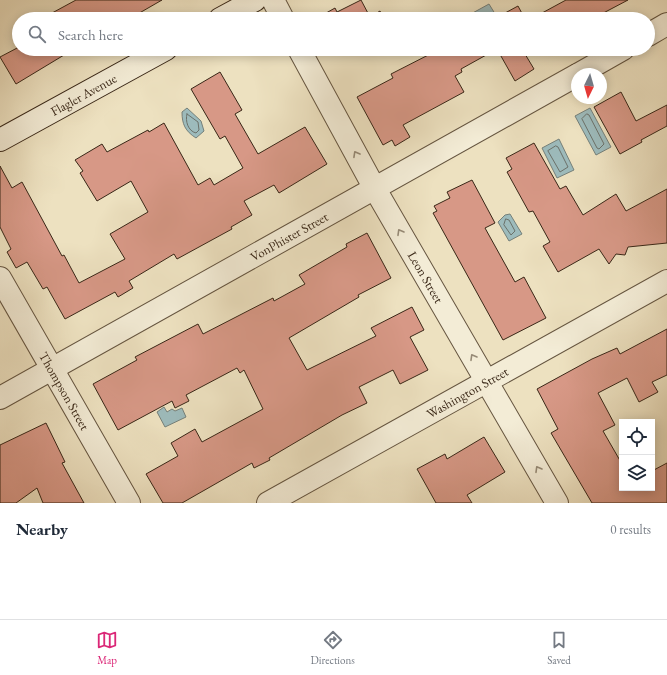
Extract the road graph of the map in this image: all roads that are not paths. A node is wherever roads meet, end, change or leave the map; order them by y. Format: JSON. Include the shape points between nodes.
{"nodes":[{"id":1,"x":255,"y":0,"type":"edge"},
{"id":2,"x":272,"y":0,"type":"edge"},
{"id":3,"x":233,"y":12,"type":"edge"},
{"id":4,"x":278,"y":12,"type":"edge"},
{"id":5,"x":667,"y":24,"type":"edge"},
{"id":6,"x":655,"y":31,"type":"edge"},
{"id":7,"x":153,"y":56,"type":"edge"},
{"id":8,"x":303,"y":56,"type":"edge"},
{"id":9,"x":611,"y":56,"type":"edge"},
{"id":10,"x":590,"y":68,"type":"edge"},
{"id":11,"x":571,"y":79,"type":"edge"},
{"id":12,"x":0,"y":140,"type":"edge"},
{"id":13,"x":375,"y":188,"type":"junction"},
{"id":14,"x":0,"y":278,"type":"edge"},
{"id":15,"x":667,"y":281,"type":"edge"},
{"id":16,"x":51,"y":369,"type":"junction"},
{"id":17,"x":487,"y":381,"type":"junction"},
{"id":18,"x":0,"y":398,"type":"edge"},
{"id":19,"x":129,"y":503,"type":"edge"},
{"id":20,"x":268,"y":503,"type":"edge"},
{"id":21,"x":558,"y":503,"type":"edge"}],
"edges":[{"from":1,"to":3,"type":"street"},
{"from":2,"to":4,"type":"street"},
{"from":5,"to":6,"type":"street"},
{"from":7,"to":12,"type":"street","name":"Flagler Avenue"},
{"from":13,"to":8,"type":"street","name":"Leon Street","one_way":true},
{"from":9,"to":10,"type":"street","name":"VonPhister Street"},
{"from":11,"to":13,"type":"street","name":"VonPhister Street"},
{"from":13,"to":16,"type":"street","name":"VonPhister Street"},
{"from":17,"to":13,"type":"street","name":"Leon Street","one_way":true},
{"from":14,"to":16,"type":"street","name":"Thompson Street"},
{"from":15,"to":17,"type":"street","name":"Washington Street"},
{"from":16,"to":18,"type":"street","name":"VonPhister Street"},
{"from":16,"to":19,"type":"street","name":"Thompson Street"},
{"from":17,"to":20,"type":"street","name":"Washington Street"},
{"from":21,"to":17,"type":"street","name":"Leon Street","one_way":true}]}
